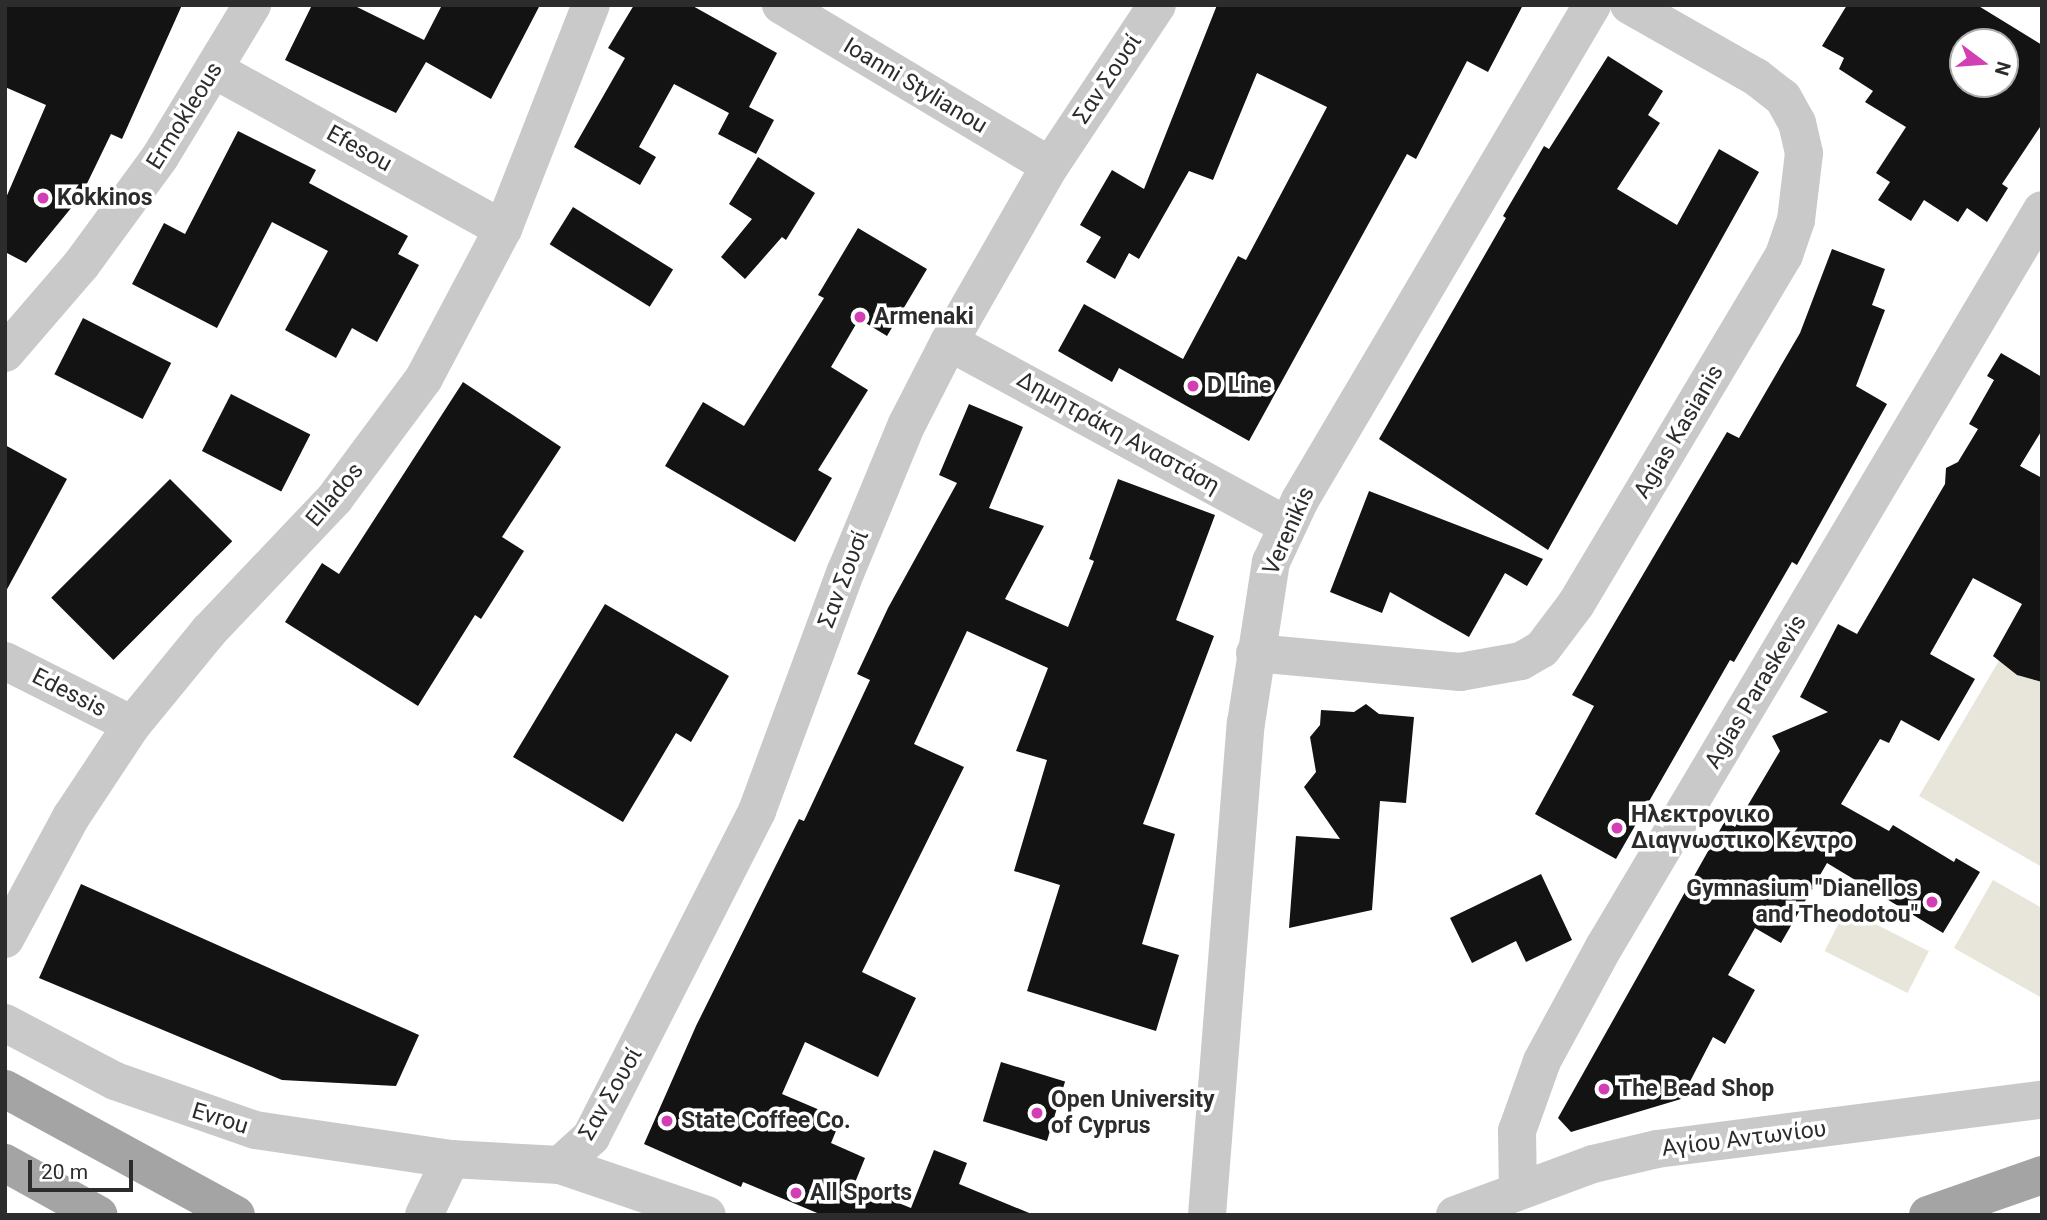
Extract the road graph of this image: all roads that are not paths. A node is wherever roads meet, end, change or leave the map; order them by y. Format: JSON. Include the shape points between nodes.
{"nodes":[{"id":1,"x":252,"y":5,"type":"edge"},
{"id":2,"x":591,"y":5,"type":"edge"},
{"id":3,"x":781,"y":5,"type":"edge"},
{"id":4,"x":1157,"y":5,"type":"edge"},
{"id":5,"x":1592,"y":5,"type":"edge"},
{"id":6,"x":1629,"y":5,"type":"edge"},
{"id":7,"x":215,"y":70,"type":"junction"},
{"id":8,"x":1050,"y":166,"type":"junction"},
{"id":9,"x":2042,"y":210,"type":"edge"},
{"id":10,"x":503,"y":229,"type":"junction"},
{"id":11,"x":949,"y":342,"type":"junction"},
{"id":12,"x":5,"y":353,"type":"edge"},
{"id":13,"x":1286,"y":525,"type":"junction"},
{"id":14,"x":1255,"y":653,"type":"junction"},
{"id":15,"x":5,"y":661,"type":"edge"},
{"id":16,"x":132,"y":725,"type":"junction"},
{"id":17,"x":5,"y":939,"type":"edge"},
{"id":18,"x":5,"y":1023,"type":"edge"},
{"id":19,"x":5,"y":1089,"type":"edge"},
{"id":20,"x":2042,"y":1100,"type":"edge"},
{"id":21,"x":451,"y":1159,"type":"junction"},
{"id":22,"x":5,"y":1163,"type":"edge"},
{"id":23,"x":560,"y":1165,"type":"junction"},
{"id":24,"x":2042,"y":1175,"type":"edge"},
{"id":25,"x":1518,"y":1190,"type":"junction"},
{"id":26,"x":99,"y":1215,"type":"edge"},
{"id":27,"x":236,"y":1215,"type":"edge"},
{"id":28,"x":425,"y":1215,"type":"edge"},
{"id":29,"x":707,"y":1215,"type":"edge"},
{"id":30,"x":1207,"y":1215,"type":"edge"},
{"id":31,"x":1455,"y":1215,"type":"edge"},
{"id":32,"x":1928,"y":1215,"type":"edge"}],
"edges":[{"from":1,"to":7,"type":"street","name":"Ermokleous"},
{"from":2,"to":10,"type":"street","name":"Ellados"},
{"from":3,"to":8,"type":"street","name":"Ioanni Stylianou"},
{"from":4,"to":8,"type":"street","name":"Σαν Σουσί"},
{"from":5,"to":13,"type":"street","name":"Verenikis"},
{"from":6,"to":14,"type":"street","name":"Agias Kasianis","via":[[1756,77],[1783,98],[1797,122],[1804,153],[1796,220],[1784,255],[1588,584],[1542,649],[1521,661],[1460,672]]},
{"from":7,"to":10,"type":"street","name":"Efesou"},
{"from":7,"to":12,"type":"street","name":"Ermokleous","via":[[121,211]]},
{"from":8,"to":11,"type":"street","name":"Σαν Σουσί"},
{"from":9,"to":25,"type":"street","name":"Agias Paraskevis","via":[[1604,947],[1542,1061],[1517,1131]]},
{"from":10,"to":16,"type":"street","name":"Ellados","via":[[464,309],[385,434],[335,498],[209,631]]},
{"from":11,"to":13,"type":"street","name":"Δημητράκη Αναστάση"},
{"from":11,"to":23,"type":"street","name":"Σαν Σουσί","via":[[907,424],[845,571],[740,847],[591,1137]]},
{"from":13,"to":14,"type":"street","name":"Verenikis","via":[[1265,587]]},
{"from":14,"to":30,"type":"street","name":"Verenikis","via":[[1235,837]]},
{"from":15,"to":16,"type":"street","name":"Edessis"},
{"from":16,"to":17,"type":"street","name":"Ellados","via":[[71,817]]},
{"from":18,"to":21,"type":"street","name":"Evrou","via":[[115,1081],[201,1115],[255,1130]]},
{"from":19,"to":27,"type":"main road"},
{"from":20,"to":25,"type":"street","name":"Αγίου Αντωνίου","via":[[1657,1149],[1592,1164]]},
{"from":21,"to":23,"type":"street"},
{"from":21,"to":28,"type":"street"},
{"from":22,"to":26,"type":"main road"},
{"from":23,"to":29,"type":"street"},
{"from":24,"to":32,"type":"main road"},
{"from":25,"to":31,"type":"street","name":"Αγίου Αντωνίου"}]}
